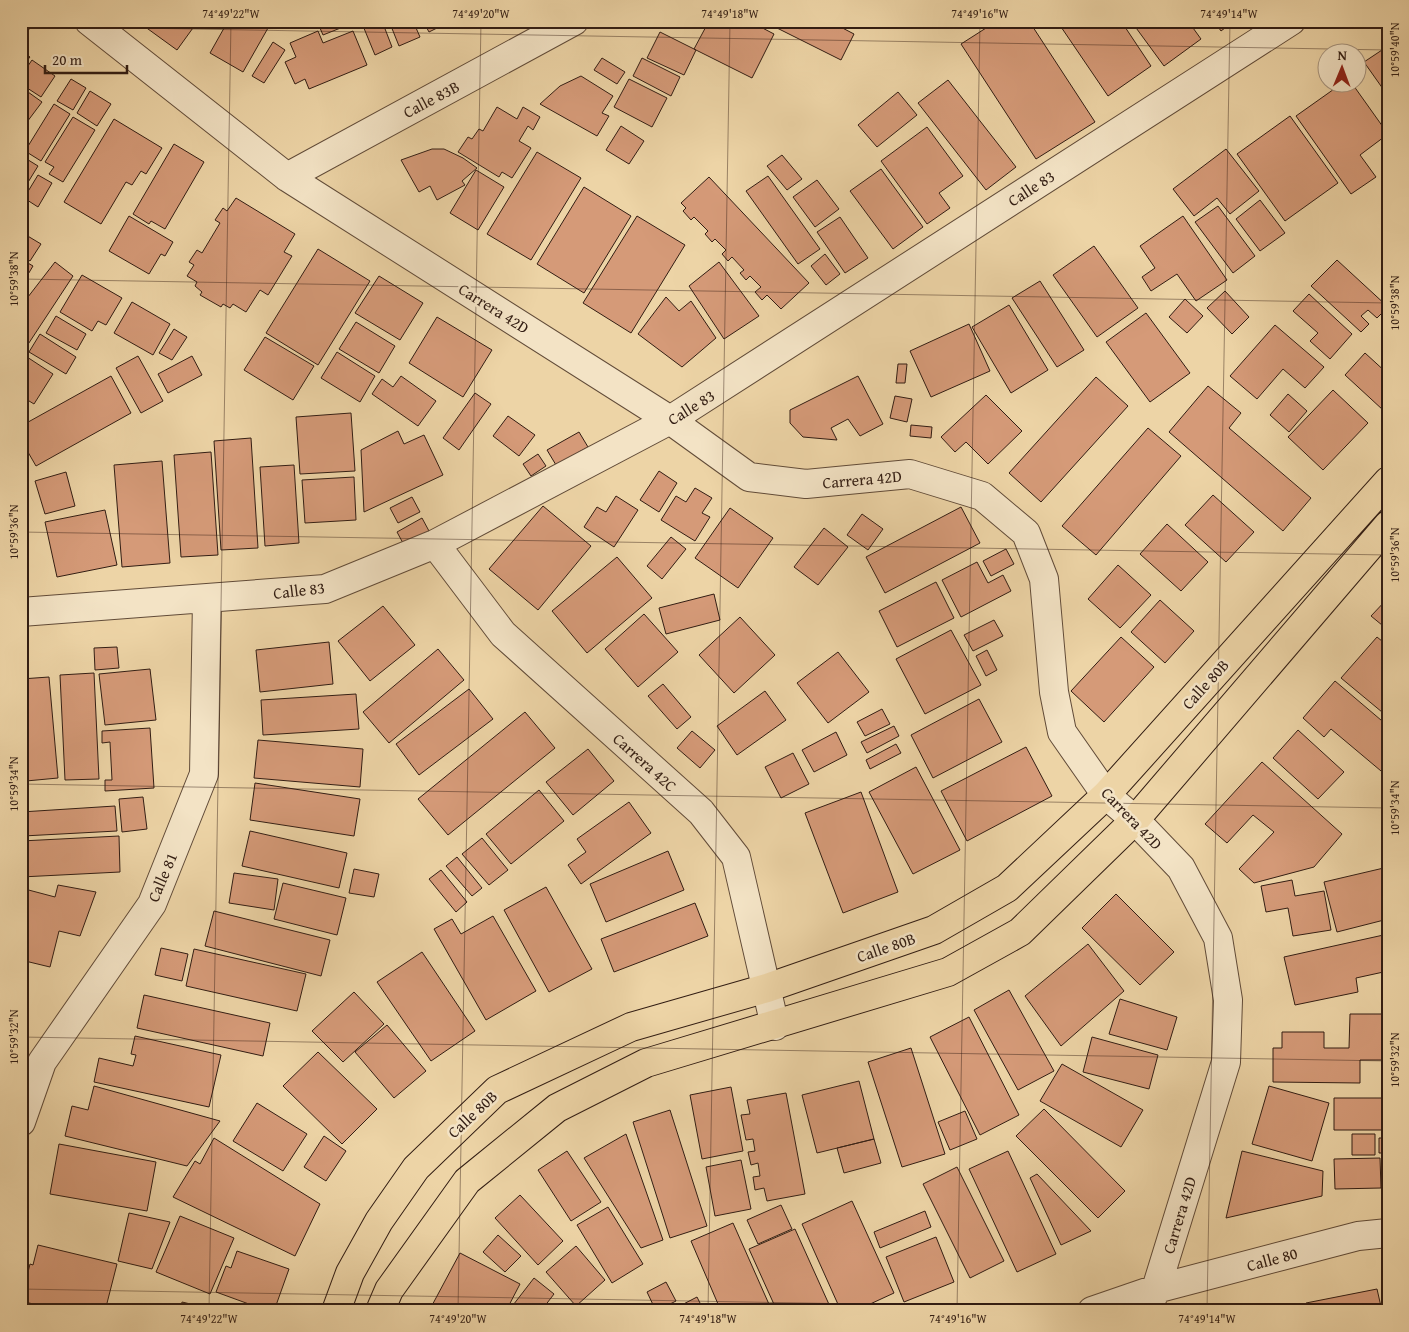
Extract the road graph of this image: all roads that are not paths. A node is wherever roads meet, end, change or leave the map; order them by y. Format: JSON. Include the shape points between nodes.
{"nodes":[{"id":1,"x":89,"y":21,"type":"edge"},
{"id":2,"x":574,"y":21,"type":"edge"},
{"id":3,"x":1291,"y":21,"type":"edge"},
{"id":4,"x":287,"y":177,"type":"junction"},
{"id":5,"x":670,"y":420,"type":"junction"},
{"id":6,"x":1388,"y":481,"type":"edge"},
{"id":7,"x":1388,"y":525,"type":"edge"},
{"id":8,"x":434,"y":544,"type":"junction"},
{"id":9,"x":207,"y":600,"type":"junction"},
{"id":10,"x":23,"y":606,"type":"edge"},
{"id":11,"x":1106,"y":795,"type":"junction"},
{"id":12,"x":1134,"y":820,"type":"junction"},
{"id":13,"x":767,"y":988,"type":"junction"},
{"id":14,"x":775,"y":1026,"type":"junction"},
{"id":15,"x":21,"y":1122,"type":"edge"},
{"id":16,"x":1388,"y":1233,"type":"edge"},
{"id":17,"x":1151,"y":1300,"type":"edge"},
{"id":18,"x":336,"y":1311,"type":"edge"},
{"id":19,"x":380,"y":1311,"type":"edge"},
{"id":20,"x":1092,"y":1311,"type":"edge"}],
"edges":[{"from":1,"to":4,"type":"street","name":"Carrera 42D"},
{"from":2,"to":4,"type":"street","name":"Calle 83B"},
{"from":3,"to":5,"type":"street","name":"Calle 83"},
{"from":4,"to":5,"type":"street","name":"Carrera 42D"},
{"from":5,"to":8,"type":"street","name":"Calle 83"},
{"from":5,"to":11,"type":"street","name":"Carrera 42D","via":[[749,477],[806,484],[910,474],[982,496],[1026,533],[1044,579],[1054,692],[1062,732]]},
{"from":6,"to":11,"type":"main road","name":"Calle 80B"},
{"from":7,"to":12,"type":"main road"},
{"from":8,"to":9,"type":"street","name":"Calle 83","via":[[325,589]]},
{"from":8,"to":13,"type":"street","name":"Carrera 42C","via":[[503,634],[701,812],[736,857]]},
{"from":9,"to":10,"type":"street","name":"Calle 83"},
{"from":9,"to":15,"type":"street","name":"Calle 81","via":[[204,774],[152,904],[42,1062]]},
{"from":11,"to":12,"type":"street","name":"Carrera 42D"},
{"from":11,"to":13,"type":"main road","name":"Calle 80B","via":[[1007,888],[950,921],[934,930]]},
{"from":12,"to":14,"type":"main road","via":[[1020,932],[948,972]]},
{"from":12,"to":17,"type":"street","name":"Carrera 42D","via":[[1181,868],[1218,938],[1228,1000],[1226,1062]]},
{"from":13,"to":14,"type":"street","name":"Carrera 42C"},
{"from":13,"to":18,"type":"main road","name":"Calle 80B","via":[[630,1028],[497,1090],[416,1168],[379,1221],[350,1273]]},
{"from":14,"to":19,"type":"main road","via":[[646,1063],[557,1108],[468,1181],[389,1290]]},
{"from":16,"to":17,"type":"street","name":"Calle 80","via":[[1358,1236]]},
{"from":17,"to":20,"type":"street","name":"Calle 80"}]}
